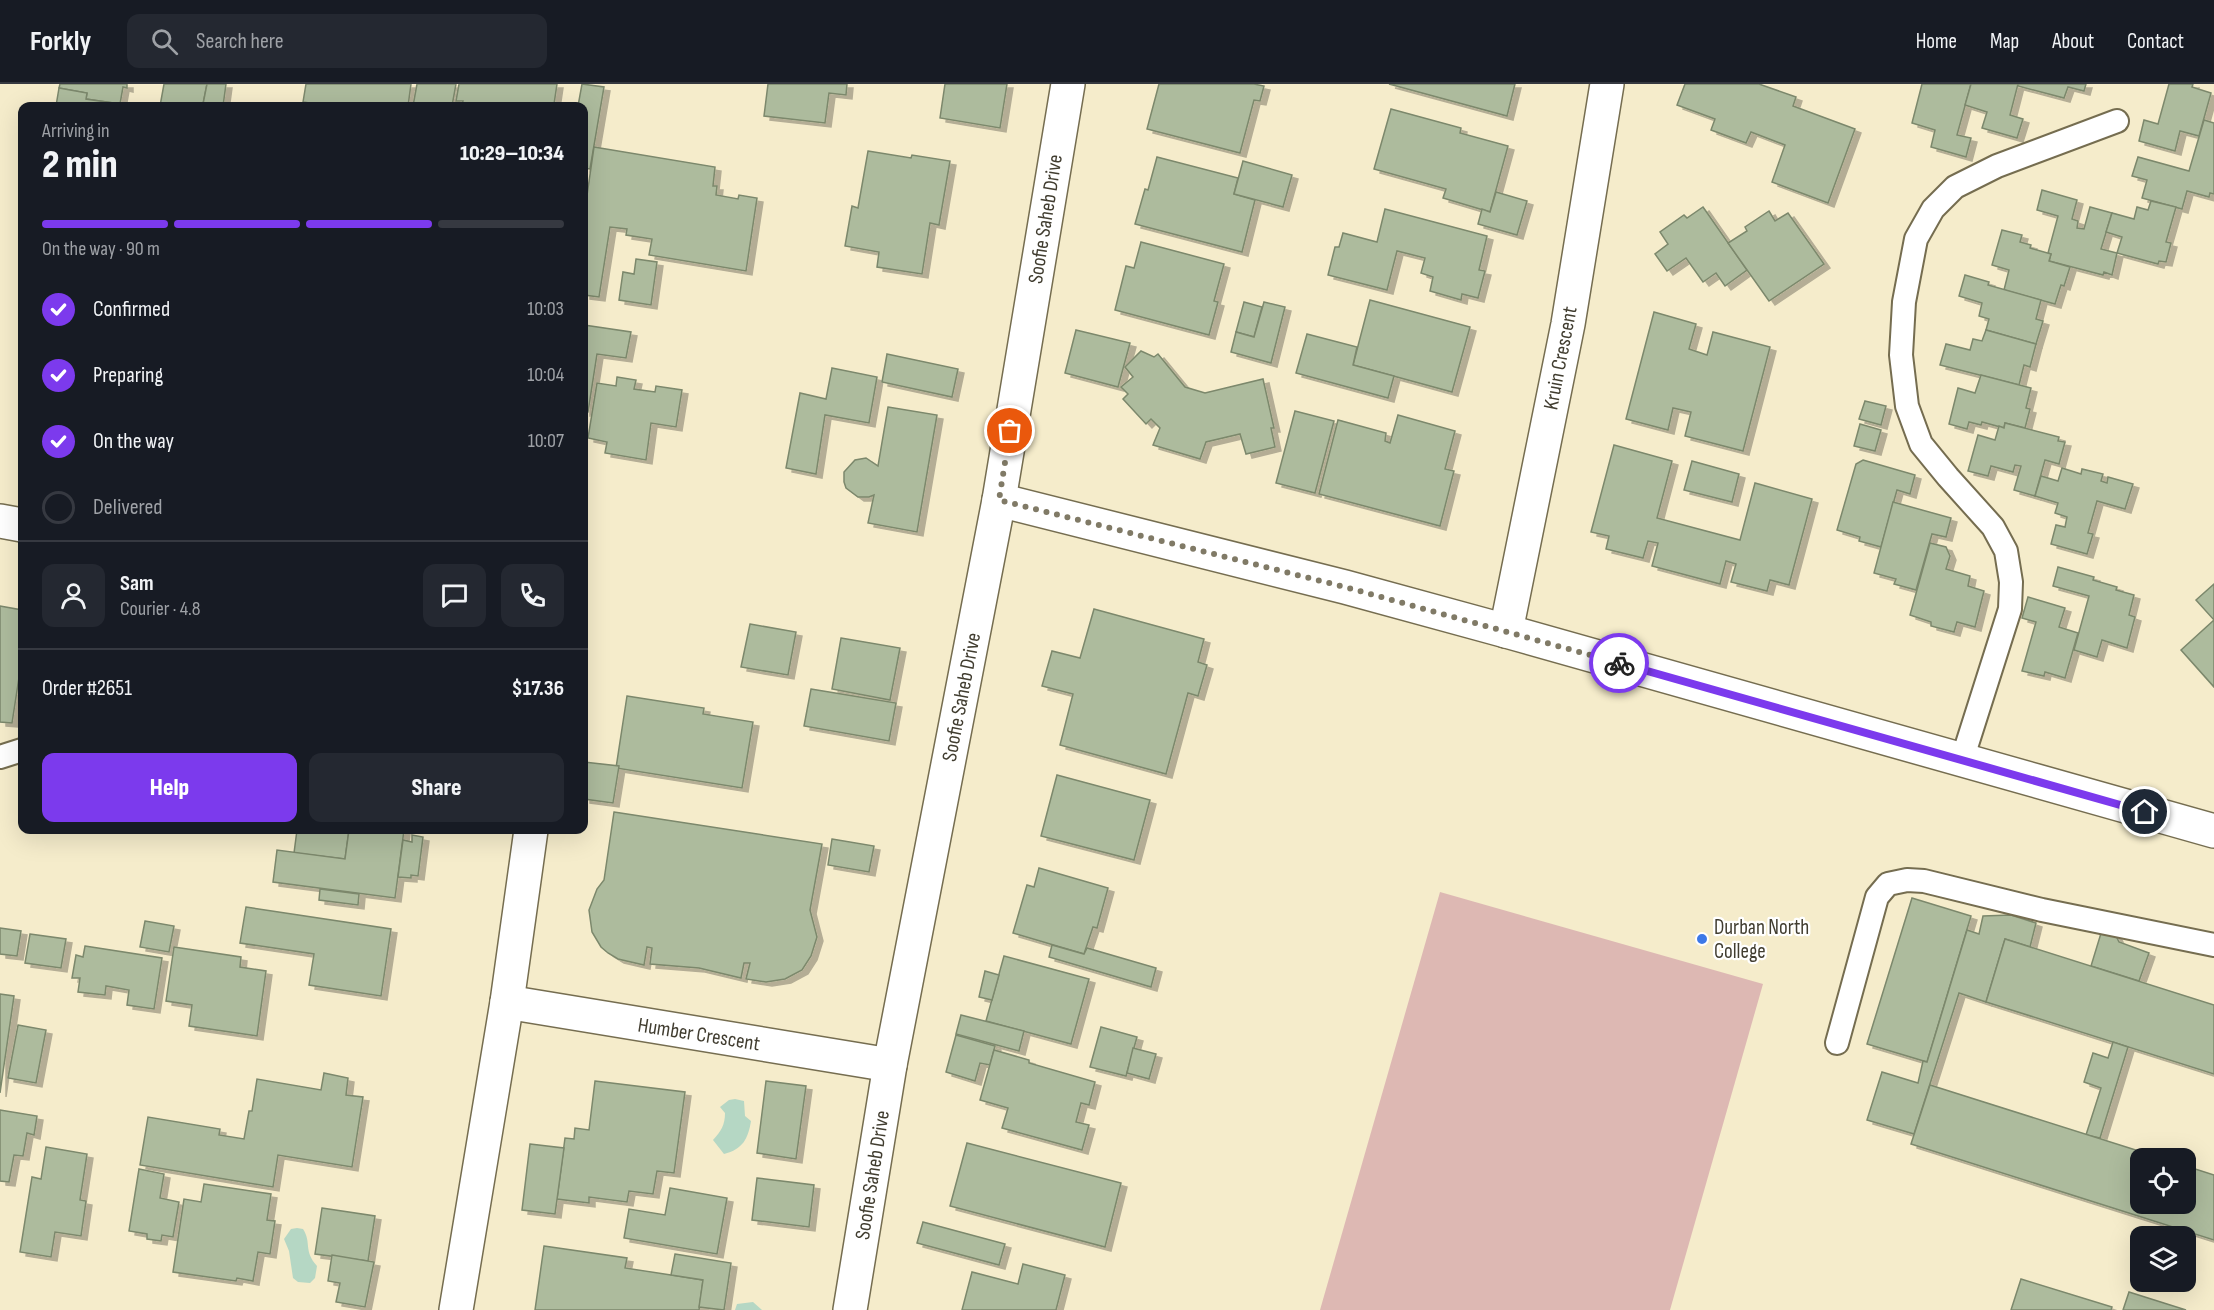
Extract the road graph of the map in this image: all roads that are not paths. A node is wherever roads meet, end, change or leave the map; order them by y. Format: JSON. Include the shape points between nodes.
{"nodes":[{"id":1,"x":1068,"y":84,"type":"edge"},
{"id":2,"x":1607,"y":84,"type":"edge"},
{"id":3,"x":2117,"y":121,"type":"dead end"},
{"id":4,"x":999,"y":500,"type":"junction"},
{"id":5,"x":0,"y":521,"type":"edge"},
{"id":6,"x":18,"y":524,"type":"edge"},
{"id":7,"x":1506,"y":631,"type":"junction"},
{"id":8,"x":18,"y":751,"type":"edge"},
{"id":9,"x":0,"y":757,"type":"edge"},
{"id":10,"x":1962,"y":760,"type":"junction"},
{"id":11,"x":2214,"y":831,"type":"edge"},
{"id":12,"x":530,"y":834,"type":"edge"},
{"id":13,"x":2214,"y":945,"type":"edge"},
{"id":14,"x":507,"y":1002,"type":"junction"},
{"id":15,"x":1837,"y":1043,"type":"dead end"},
{"id":16,"x":890,"y":1065,"type":"junction"},
{"id":17,"x":456,"y":1310,"type":"edge"},
{"id":18,"x":850,"y":1310,"type":"edge"}],
"edges":[{"from":1,"to":4,"type":"street","name":"Soofie Saheb Drive"},
{"from":2,"to":7,"type":"street","name":"Kruin Crescent","via":[[1568,324]]},
{"from":3,"to":10,"type":"lane","via":[[1997,166],[1955,187],[1933,209],[1916,239],[1904,302],[1901,354],[1907,406],[1921,444],[1993,527],[2006,551],[2011,582],[2010,609]]},
{"from":4,"to":7,"type":"street"},
{"from":4,"to":16,"type":"street","name":"Soofie Saheb Drive"},
{"from":5,"to":6,"type":"street"},
{"from":7,"to":10,"type":"street"},
{"from":8,"to":9,"type":"lane"},
{"from":10,"to":11,"type":"street"},
{"from":12,"to":14,"type":"street"},
{"from":13,"to":15,"type":"lane","via":[[1924,881],[1888,884],[1877,897]]},
{"from":14,"to":16,"type":"street","name":"Humber Crescent"},
{"from":14,"to":17,"type":"street"},
{"from":16,"to":18,"type":"street","name":"Soofie Saheb Drive"}]}
